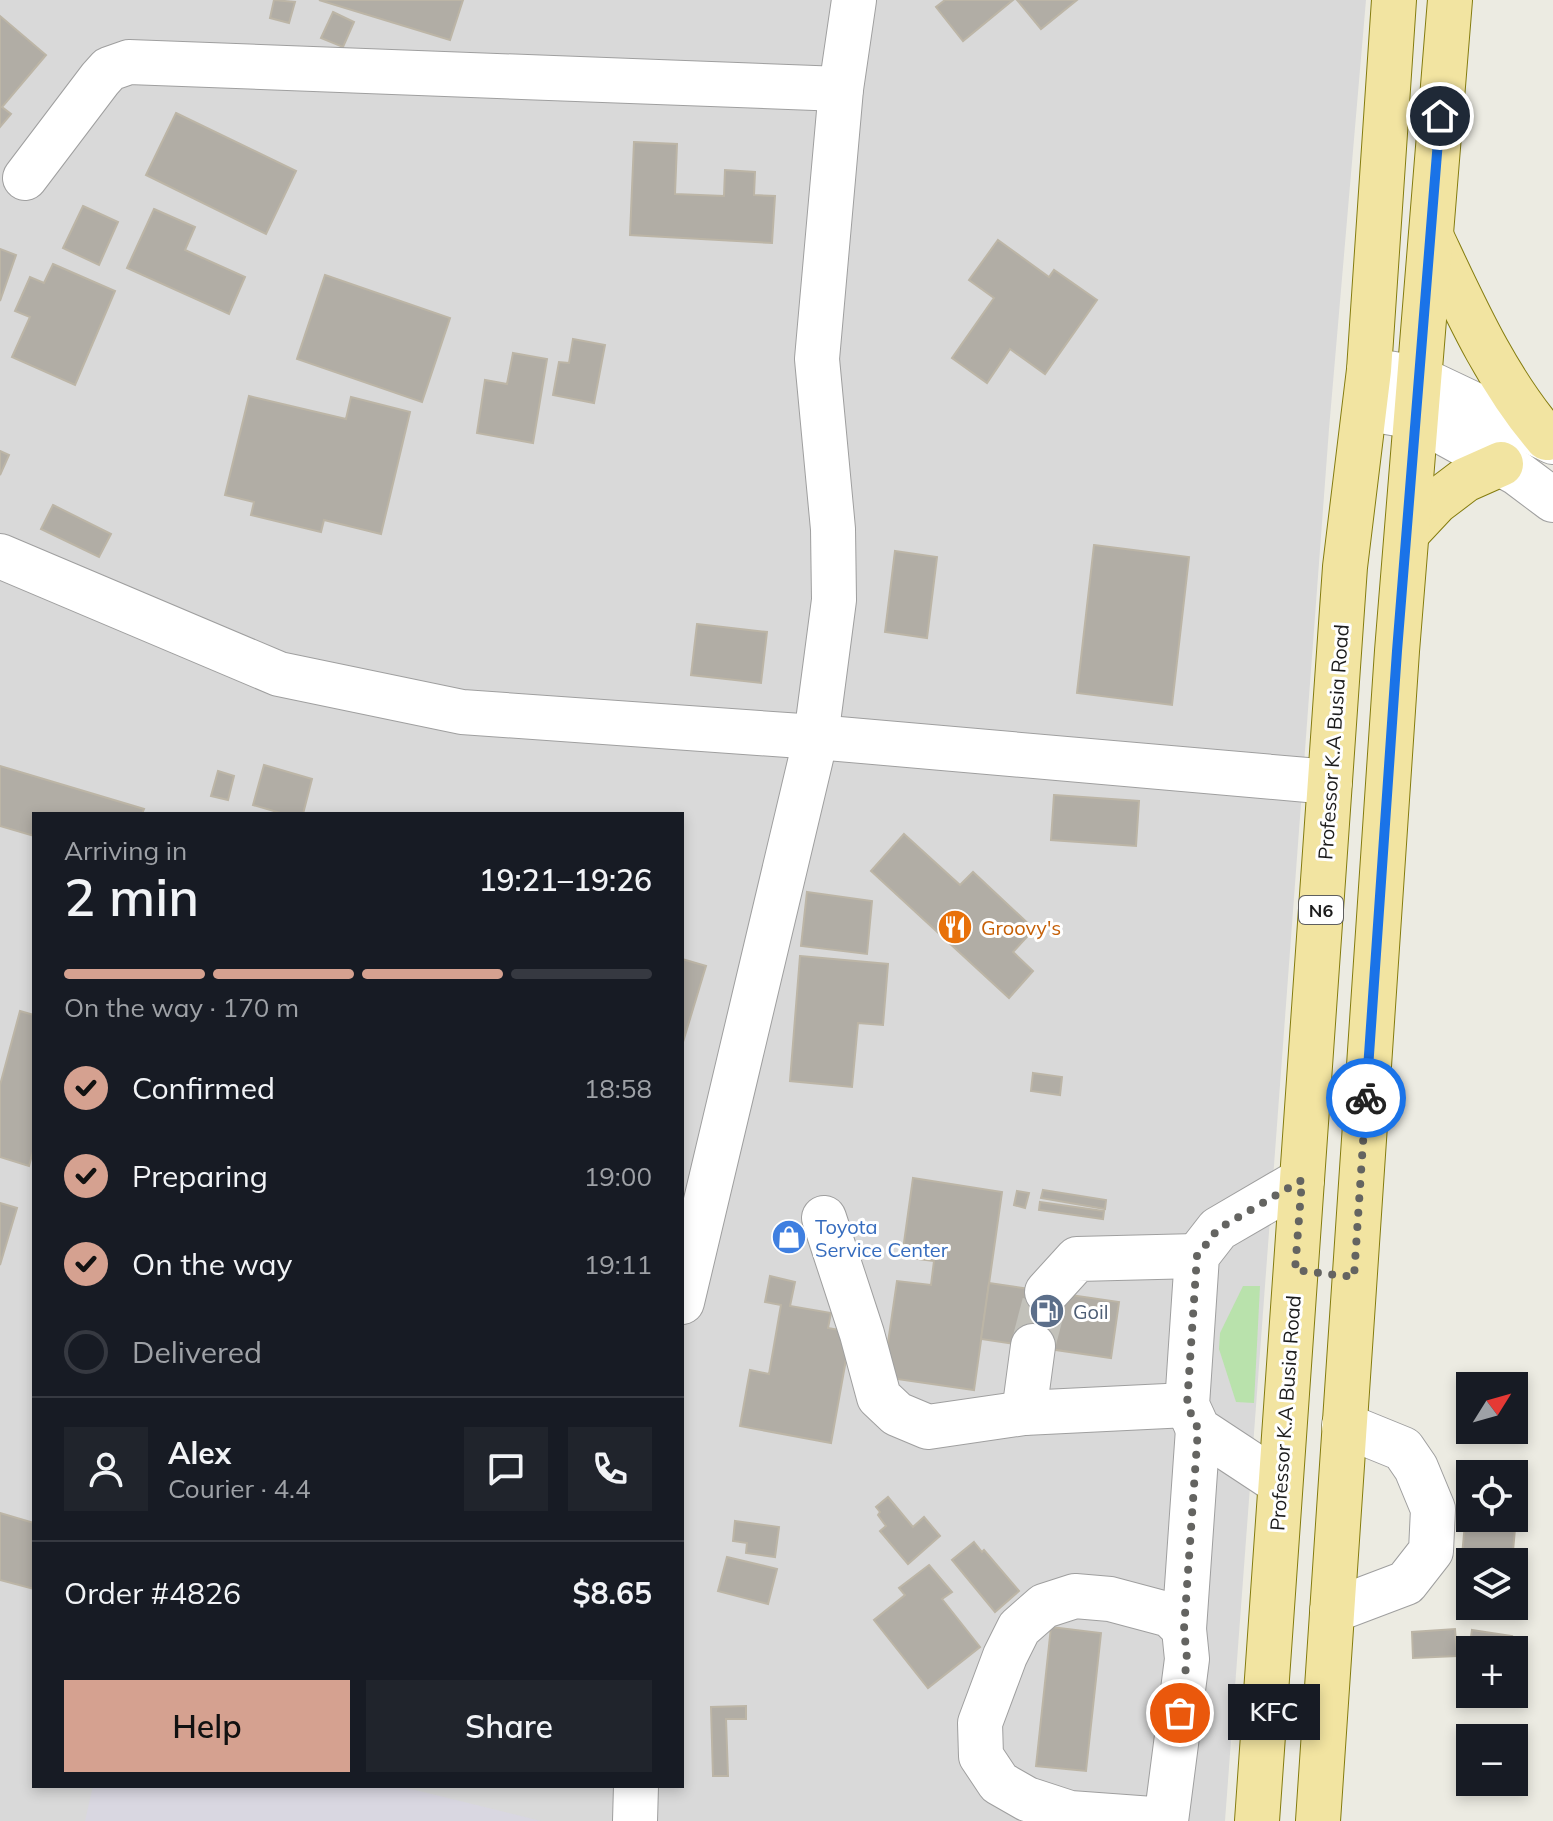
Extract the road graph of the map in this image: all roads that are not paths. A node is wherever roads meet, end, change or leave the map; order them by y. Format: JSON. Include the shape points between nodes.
{"nodes":[{"id":1,"x":854,"y":0,"type":"edge"},
{"id":2,"x":1394,"y":0,"type":"edge"},
{"id":3,"x":1450,"y":0,"type":"edge"},
{"id":4,"x":841,"y":89,"type":"junction"},
{"id":5,"x":25,"y":178,"type":"dead end"},
{"id":6,"x":1429,"y":232,"type":"junction"},
{"id":7,"x":1367,"y":389,"type":"junction"},
{"id":8,"x":1417,"y":397,"type":"junction"},
{"id":9,"x":1550,"y":440,"type":"edge"},
{"id":10,"x":1501,"y":464,"type":"junction"},
{"id":11,"x":1553,"y":500,"type":"edge"},
{"id":12,"x":1407,"y":533,"type":"junction"},
{"id":13,"x":0,"y":556,"type":"edge"},
{"id":14,"x":816,"y":737,"type":"junction"},
{"id":15,"x":1330,"y":782,"type":"junction"},
{"id":16,"x":1302,"y":1180,"type":"junction"},
{"id":17,"x":824,"y":1218,"type":"dead end"},
{"id":18,"x":1197,"y":1256,"type":"junction"},
{"id":19,"x":1295,"y":1270,"type":"junction"},
{"id":20,"x":1354,"y":1277,"type":"junction"},
{"id":21,"x":1047,"y":1292,"type":"tunnel mouth"},
{"id":22,"x":684,"y":1294,"type":"edge"},
{"id":23,"x":1033,"y":1346,"type":"tunnel mouth"},
{"id":24,"x":1024,"y":1413,"type":"junction"},
{"id":25,"x":1192,"y":1417,"type":"junction"},
{"id":26,"x":1344,"y":1425,"type":"junction"},
{"id":27,"x":1280,"y":1483,"type":"junction"},
{"id":28,"x":1332,"y":1611,"type":"junction"},
{"id":29,"x":1184,"y":1629,"type":"junction"},
{"id":30,"x":636,"y":1788,"type":"edge"},
{"id":31,"x":1166,"y":1820,"type":"edge"},
{"id":32,"x":635,"y":1821,"type":"edge"},
{"id":33,"x":1257,"y":1821,"type":"edge"},
{"id":34,"x":1318,"y":1821,"type":"edge"}],
"edges":[{"from":1,"to":4,"type":"street"},
{"from":2,"to":7,"type":"main road","name":"Professor K.A Busia Road","number":"N6"},
{"from":3,"to":6,"type":"main road"},
{"from":4,"to":5,"type":"street","via":[[129,62],[109,69],[100,79]]},
{"from":4,"to":14,"type":"street","via":[[817,359],[834,600]]},
{"from":6,"to":8,"type":"main road"},
{"from":6,"to":9,"type":"main road","via":[[1475,329]]},
{"from":7,"to":8,"type":"street"},
{"from":7,"to":15,"type":"main road","name":"Professor K.A Busia Road","number":"N6","via":[[1345,567]]},
{"from":8,"to":9,"type":"street"},
{"from":8,"to":10,"type":"street"},
{"from":8,"to":12,"type":"main road"},
{"from":10,"to":11,"type":"street"},
{"from":10,"to":12,"type":"main road","via":[[1465,480]]},
{"from":12,"to":20,"type":"main road"},
{"from":13,"to":14,"type":"street","via":[[279,674],[462,712]]},
{"from":14,"to":15,"type":"street"},
{"from":14,"to":22,"type":"street"},
{"from":15,"to":16,"type":"main road","name":"Professor K.A Busia Road","number":"N6"},
{"from":16,"to":18,"type":"street","via":[[1218,1229]]},
{"from":16,"to":19,"type":"main road","name":"Professor K.A Busia Road","number":"N6"},
{"from":17,"to":24,"type":"street","via":[[879,1397],[897,1414],[928,1427]]},
{"from":18,"to":21,"type":"street","via":[[1077,1259]]},
{"from":18,"to":25,"type":"street"},
{"from":19,"to":20,"type":"main road"},
{"from":19,"to":27,"type":"main road","name":"Professor K.A Busia Road","number":"N6"},
{"from":20,"to":26,"type":"main road"},
{"from":23,"to":24,"type":"street"},
{"from":24,"to":25,"type":"street"},
{"from":25,"to":27,"type":"street"},
{"from":25,"to":29,"type":"street"},
{"from":26,"to":28,"type":"main road"},
{"from":26,"to":28,"type":"street","via":[[1403,1449],[1433,1509],[1431,1551],[1406,1583]]},
{"from":27,"to":33,"type":"main road","name":"Professor K.A Busia Road","number":"N6"},
{"from":28,"to":34,"type":"main road"},
{"from":29,"to":31,"type":"street","via":[[1187,1659]]},
{"from":29,"to":31,"type":"street","via":[[1170,1615],[1110,1599],[1075,1596],[1044,1606],[1019,1628],[980,1723],[981,1756],[999,1783],[1027,1799],[1070,1813]]},
{"from":30,"to":32,"type":"street"}]}
